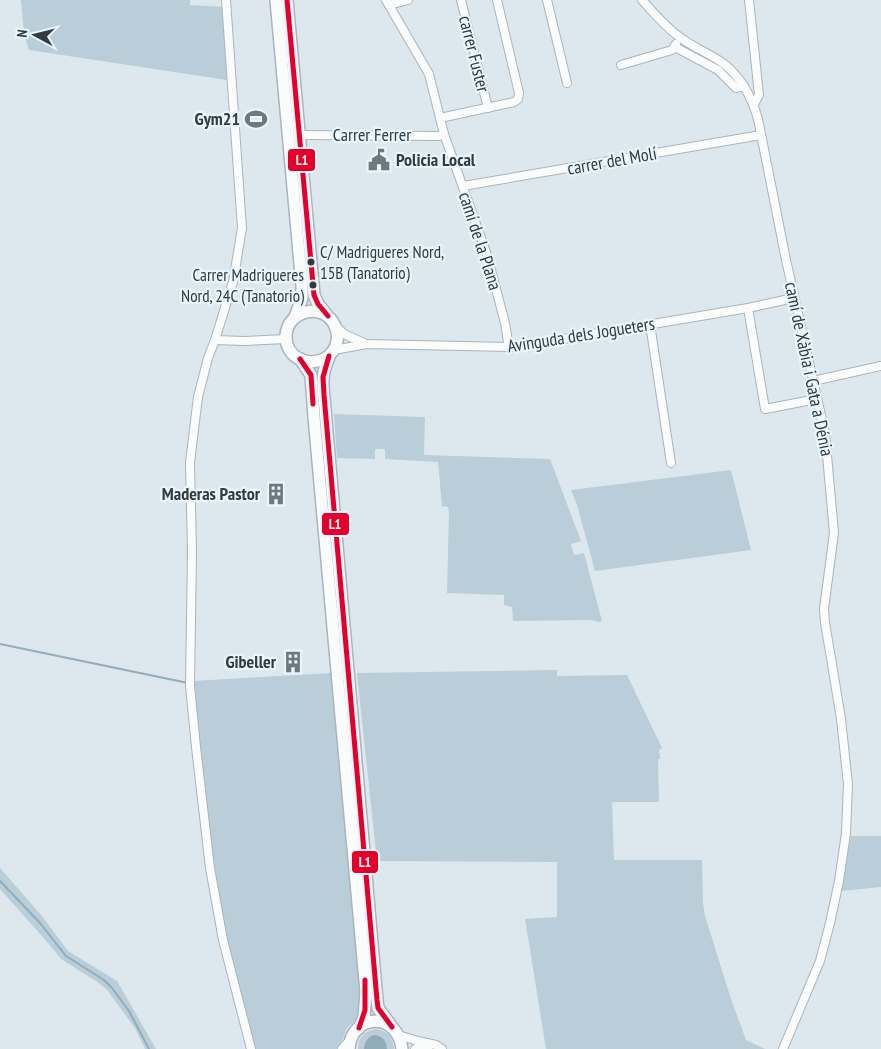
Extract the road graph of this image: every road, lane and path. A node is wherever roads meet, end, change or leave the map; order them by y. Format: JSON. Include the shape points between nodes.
{"nodes":[{"id":1,"x":226,"y":0,"type":"edge"},
{"id":2,"x":276,"y":0,"type":"edge"},
{"id":3,"x":287,"y":0,"type":"edge"},
{"id":4,"x":408,"y":0,"type":"edge"},
{"id":5,"x":461,"y":0,"type":"edge"},
{"id":6,"x":497,"y":0,"type":"edge"},
{"id":7,"x":546,"y":0,"type":"edge"},
{"id":8,"x":642,"y":0,"type":"edge"},
{"id":9,"x":749,"y":0,"type":"edge"},
{"id":10,"x":387,"y":2,"type":"edge"},
{"id":11,"x":681,"y":38,"type":"junction"},
{"id":12,"x":675,"y":47,"type":"junction"},
{"id":13,"x":621,"y":65,"type":"dead end"},
{"id":14,"x":568,"y":83,"type":"dead end"},
{"id":15,"x":744,"y":86,"type":"junction"},
{"id":16,"x":754,"y":104,"type":"junction"},
{"id":17,"x":488,"y":108,"type":"junction"},
{"id":18,"x":440,"y":118,"type":"junction"},
{"id":19,"x":444,"y":134,"type":"junction"},
{"id":20,"x":299,"y":135,"type":"junction"},
{"id":21,"x":761,"y":136,"type":"junction"},
{"id":22,"x":463,"y":186,"type":"junction"},
{"id":23,"x":794,"y":298,"type":"junction"},
{"id":24,"x":748,"y":308,"type":"junction"},
{"id":25,"x":328,"y":316,"type":"junction"},
{"id":26,"x":295,"y":317,"type":"junction"},
{"id":27,"x":650,"y":324,"type":"junction"},
{"id":28,"x":336,"y":326,"type":"junction"},
{"id":29,"x":286,"y":339,"type":"junction"},
{"id":30,"x":215,"y":340,"type":"junction"},
{"id":31,"x":366,"y":344,"type":"junction"},
{"id":32,"x":509,"y":348,"type":"junction"},
{"id":33,"x":332,"y":353,"type":"junction"},
{"id":34,"x":300,"y":359,"type":"junction"},
{"id":35,"x":881,"y":366,"type":"edge"},
{"id":36,"x":813,"y":381,"type":"junction"},
{"id":37,"x":817,"y":399,"type":"junction"},
{"id":38,"x":672,"y":463,"type":"dead end"},
{"id":39,"x":358,"y":1028,"type":"junction"},
{"id":40,"x":395,"y":1031,"type":"junction"},
{"id":41,"x":350,"y":1045,"type":"edge"},
{"id":42,"x":438,"y":1047,"type":"edge"},
{"id":43,"x":251,"y":1049,"type":"edge"},
{"id":44,"x":342,"y":1049,"type":"edge"},
{"id":45,"x":402,"y":1049,"type":"edge"},
{"id":46,"x":415,"y":1049,"type":"edge"},
{"id":47,"x":783,"y":1049,"type":"edge"}],
"edges":[{"from":1,"to":30,"type":"street","via":[[242,228],[236,270]]},
{"from":2,"to":26,"type":"main road","via":[[302,286],[302,298]]},
{"from":3,"to":20,"type":"main road"},
{"from":4,"to":10,"type":"street"},
{"from":5,"to":17,"type":"street","name":"carrer Fuster"},
{"from":6,"to":17,"type":"street","via":[[519,93],[514,102]]},
{"from":7,"to":14,"type":"street"},
{"from":8,"to":11,"type":"street","name":"camí de Xàbia i Gata a Dénia"},
{"from":9,"to":16,"type":"street","via":[[758,95]]},
{"from":10,"to":18,"type":"street","name":"camí de la Plana","via":[[428,74]]},
{"from":11,"to":12,"type":"street"},
{"from":11,"to":15,"type":"street","name":"camí de Xàbia i Gata a Dénia","via":[[724,64]]},
{"from":12,"to":13,"type":"street"},
{"from":12,"to":15,"type":"street","via":[[718,70],[736,88]]},
{"from":15,"to":16,"type":"street","name":"camí de Xàbia i Gata a Dénia"},
{"from":16,"to":21,"type":"street","name":"camí de Xàbia i Gata a Dénia"},
{"from":17,"to":18,"type":"street"},
{"from":18,"to":19,"type":"street","name":"camí de la Plana"},
{"from":19,"to":20,"type":"street","name":"Carrer Ferrer"},
{"from":19,"to":22,"type":"street","name":"camí de la Plana"},
{"from":20,"to":25,"type":"main road","via":[[314,295]]},
{"from":21,"to":22,"type":"street","name":"carrer del Molí"},
{"from":21,"to":23,"type":"street","name":"camí de Xàbia i Gata a Dénia"},
{"from":22,"to":32,"type":"street","name":"camí de la Plana","via":[[487,255]]},
{"from":23,"to":24,"type":"street","name":"Avinguda dels Jogueters"},
{"from":23,"to":36,"type":"street","name":"camí de Xàbia i Gata a Dénia"},
{"from":24,"to":27,"type":"street","name":"Avinguda dels Jogueters"},
{"from":24,"to":37,"type":"street","via":[[765,409]]},
{"from":25,"to":26,"type":"main road","via":[[311,310]]},
{"from":25,"to":28,"type":"main road"},
{"from":26,"to":29,"type":"main road","via":[[287,329]]},
{"from":27,"to":32,"type":"street","name":"Avinguda dels Jogueters"},
{"from":27,"to":38,"type":"street"},
{"from":28,"to":31,"type":"street","name":"Avinguda dels Jogueters","via":[[344,334]]},
{"from":28,"to":33,"type":"main road","via":[[338,338]]},
{"from":29,"to":30,"type":"street"},
{"from":29,"to":34,"type":"main road","via":[[291,352]]},
{"from":30,"to":43,"type":"street","via":[[198,397],[190,463],[190,686],[210,868],[223,940]]},
{"from":31,"to":32,"type":"street","name":"Avinguda dels Jogueters"},
{"from":31,"to":33,"type":"street","name":"Avinguda dels Jogueters"},
{"from":33,"to":34,"type":"main road","via":[[312,362]]},
{"from":33,"to":40,"type":"main road","via":[[323,376],[324,398],[375,982],[378,1008]]},
{"from":34,"to":39,"type":"main road","via":[[311,375],[366,992],[364,1018]]},
{"from":35,"to":36,"type":"street"},
{"from":36,"to":37,"type":"street","name":"camí de Xàbia i Gata a Dénia"},
{"from":37,"to":47,"type":"street","name":"camí de Xàbia i Gata a Dénia","via":[[825,434],[834,533],[825,623],[843,734],[848,812],[839,881],[820,962]]},
{"from":39,"to":40,"type":"main road","via":[[379,1022]]},
{"from":39,"to":41,"type":"main road"},
{"from":40,"to":42,"type":"street"},
{"from":40,"to":45,"type":"main road"},
{"from":41,"to":44,"type":"street"},
{"from":42,"to":46,"type":"street"}]}
